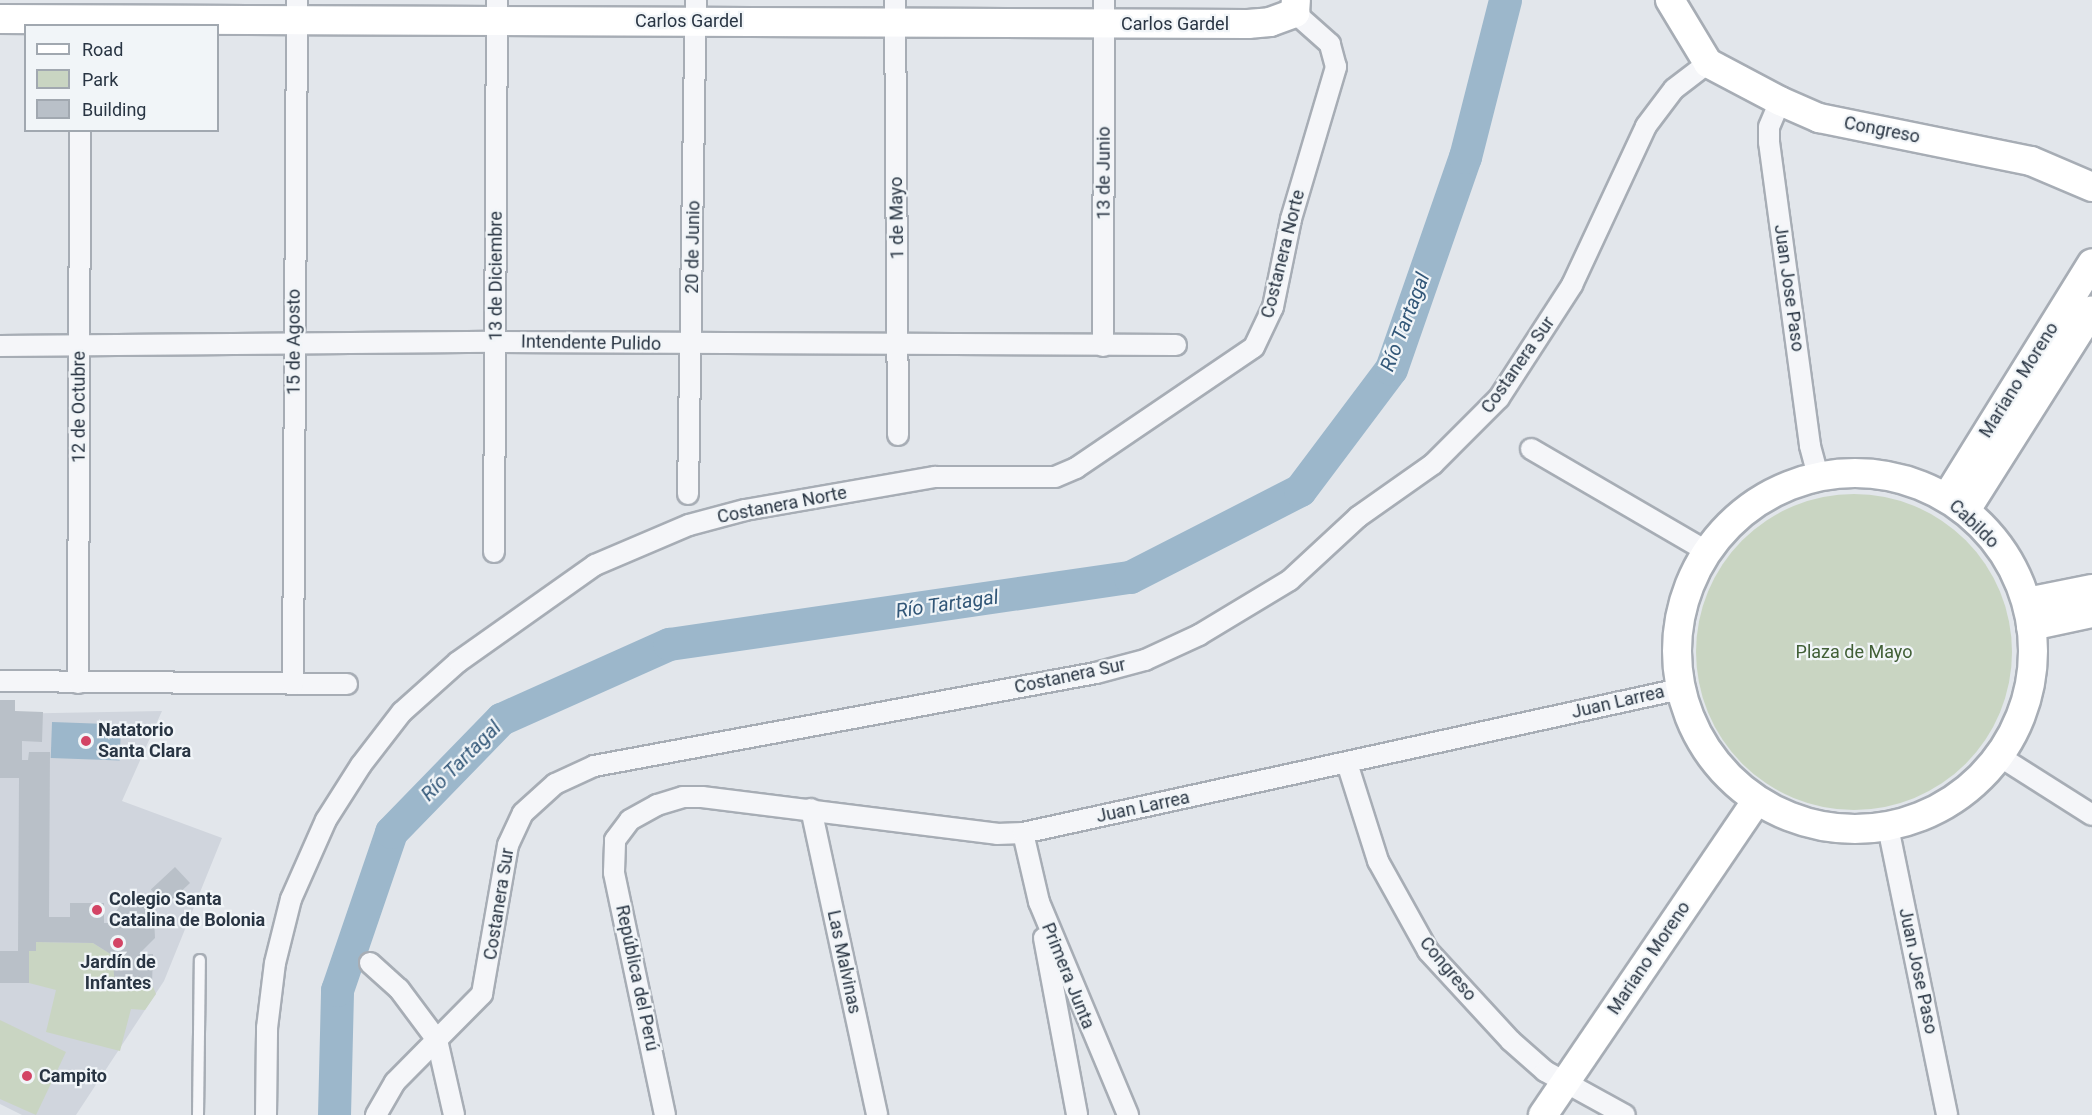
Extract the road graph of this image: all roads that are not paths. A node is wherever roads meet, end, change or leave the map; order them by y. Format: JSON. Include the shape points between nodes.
{"nodes":[{"id":1,"x":1295,"y":6,"type":"edge"},
{"id":2,"x":297,"y":9,"type":"edge"},
{"id":3,"x":497,"y":10,"type":"edge"},
{"id":4,"x":696,"y":10,"type":"edge"},
{"id":5,"x":895,"y":11,"type":"edge"},
{"id":6,"x":1104,"y":12,"type":"edge"},
{"id":7,"x":1682,"y":14,"type":"edge"},
{"id":8,"x":80,"y":15,"type":"edge"},
{"id":9,"x":0,"y":19,"type":"edge"},
{"id":10,"x":1708,"y":63,"type":"junction"},
{"id":11,"x":1780,"y":101,"type":"junction"},
{"id":12,"x":80,"y":132,"type":"edge"},
{"id":13,"x":2092,"y":187,"type":"edge"},
{"id":14,"x":2092,"y":263,"type":"edge"},
{"id":15,"x":2092,"y":311,"type":"edge"},
{"id":16,"x":496,"y":342,"type":"junction"},
{"id":17,"x":692,"y":344,"type":"junction"},
{"id":18,"x":1176,"y":345,"type":"dead end"},
{"id":19,"x":0,"y":346,"type":"edge"},
{"id":20,"x":79,"y":346,"type":"junction"},
{"id":21,"x":898,"y":346,"type":"junction"},
{"id":22,"x":1103,"y":346,"type":"junction"},
{"id":23,"x":293,"y":347,"type":"junction"},
{"id":24,"x":898,"y":435,"type":"dead end"},
{"id":25,"x":1531,"y":449,"type":"dead end"},
{"id":26,"x":1818,"y":475,"type":"junction"},
{"id":27,"x":688,"y":494,"type":"dead end"},
{"id":28,"x":1956,"y":504,"type":"junction"},
{"id":29,"x":1706,"y":551,"type":"junction"},
{"id":30,"x":494,"y":552,"type":"dead end"},
{"id":31,"x":2092,"y":590,"type":"edge"},
{"id":32,"x":2092,"y":613,"type":"edge"},
{"id":33,"x":2029,"y":614,"type":"junction"},
{"id":34,"x":0,"y":681,"type":"edge"},
{"id":35,"x":78,"y":683,"type":"junction"},
{"id":36,"x":293,"y":684,"type":"junction"},
{"id":37,"x":347,"y":684,"type":"dead end"},
{"id":38,"x":1680,"y":689,"type":"junction"},
{"id":39,"x":1999,"y":756,"type":"junction"},
{"id":40,"x":1347,"y":763,"type":"junction"},
{"id":41,"x":1756,"y":801,"type":"junction"},
{"id":42,"x":811,"y":809,"type":"junction"},
{"id":43,"x":2092,"y":815,"type":"edge"},
{"id":44,"x":1888,"y":827,"type":"junction"},
{"id":45,"x":1023,"y":832,"type":"junction"},
{"id":46,"x":615,"y":840,"type":"joint"},
{"id":47,"x":1039,"y":902,"type":"junction"},
{"id":48,"x":200,"y":960,"type":"dead end"},
{"id":49,"x":370,"y":963,"type":"dead end"},
{"id":50,"x":437,"y":1040,"type":"junction"},
{"id":51,"x":1563,"y":1084,"type":"junction"},
{"id":52,"x":1120,"y":1112,"type":"edge"},
{"id":53,"x":198,"y":1115,"type":"edge"},
{"id":54,"x":266,"y":1115,"type":"edge"},
{"id":55,"x":376,"y":1115,"type":"edge"},
{"id":56,"x":454,"y":1115,"type":"edge"},
{"id":57,"x":665,"y":1115,"type":"edge"},
{"id":58,"x":877,"y":1115,"type":"edge"},
{"id":59,"x":1077,"y":1115,"type":"edge"},
{"id":60,"x":1543,"y":1115,"type":"edge"},
{"id":61,"x":1625,"y":1115,"type":"edge"},
{"id":62,"x":1947,"y":1115,"type":"edge"}],
"edges":[{"from":1,"to":6,"type":"main road","name":"Carlos Gardel","via":[[1270,22],[1248,24]]},
{"from":1,"to":54,"type":"street","name":"Costanera Norte","via":[[1330,44],[1336,67],[1291,219],[1273,307],[1254,347],[1076,468],[1055,477],[935,477],[745,510],[689,525],[595,565],[458,662],[402,712],[361,765],[326,820],[291,899],[275,963],[267,1028]]},
{"from":2,"to":3,"type":"main road","name":"Carlos Gardel"},
{"from":2,"to":8,"type":"main road","name":"Carlos Gardel"},
{"from":2,"to":23,"type":"street","name":"15 de Agosto"},
{"from":3,"to":4,"type":"main road","name":"Carlos Gardel"},
{"from":3,"to":16,"type":"street","name":"13 de Diciembre"},
{"from":4,"to":5,"type":"main road","name":"Carlos Gardel"},
{"from":4,"to":17,"type":"street","name":"20 de Junio"},
{"from":5,"to":6,"type":"main road","name":"Carlos Gardel"},
{"from":5,"to":21,"type":"street","name":"1 de Mayo"},
{"from":6,"to":22,"type":"street","name":"13 de Junio"},
{"from":7,"to":10,"type":"main road","name":"Congreso"},
{"from":8,"to":9,"type":"main road","name":"Carlos Gardel"},
{"from":10,"to":11,"type":"main road","name":"Congreso"},
{"from":10,"to":50,"type":"street","name":"Costanera Sur","via":[[1674,89],[1646,126],[1572,285],[1498,398],[1433,464],[1358,517],[1290,580],[1199,635],[1145,660],[1096,673],[594,766],[555,784],[524,813],[508,845],[483,994]]},
{"from":11,"to":13,"type":"main road","name":"Congreso","via":[[1819,118],[2031,161]]},
{"from":11,"to":26,"type":"street","name":"Juan Jose Paso","via":[[1769,127],[1769,142],[1810,446]]},
{"from":12,"to":20,"type":"street","name":"12 de Octubre"},
{"from":14,"to":28,"type":"main road","name":"Mariano Moreno"},
{"from":15,"to":28,"type":"main road","name":"Mariano Moreno"},
{"from":16,"to":17,"type":"street","name":"Intendente Pulido"},
{"from":16,"to":23,"type":"street","name":"Intendente Pulido"},
{"from":16,"to":30,"type":"street","name":"13 de Diciembre"},
{"from":17,"to":21,"type":"street","name":"Intendente Pulido"},
{"from":17,"to":27,"type":"street","name":"20 de Junio"},
{"from":18,"to":22,"type":"street","name":"Intendente Pulido"},
{"from":19,"to":20,"type":"street","name":"Intendente Pulido"},
{"from":20,"to":23,"type":"street","name":"Intendente Pulido"},
{"from":20,"to":35,"type":"street","name":"12 de Octubre"},
{"from":21,"to":22,"type":"street","name":"Intendente Pulido"},
{"from":21,"to":24,"type":"street","name":"1 de Mayo"},
{"from":23,"to":36,"type":"street","name":"15 de Agosto"},
{"from":25,"to":29,"type":"street"},
{"from":26,"to":28,"type":"main road","name":"Cabildo","via":[[1873,473],[1906,478]]},
{"from":26,"to":29,"type":"main road","name":"Cabildo","via":[[1774,490],[1736,516]]},
{"from":28,"to":33,"type":"main road","name":"Cabildo","via":[[2003,552]]},
{"from":29,"to":38,"type":"main road","name":"Cabildo","via":[[1685,594],[1678,629]]},
{"from":31,"to":33,"type":"main road"},
{"from":32,"to":33,"type":"main road"},
{"from":33,"to":39,"type":"main road","name":"Cabildo","via":[[2032,671],[2024,705]]},
{"from":34,"to":35,"type":"street"},
{"from":35,"to":36,"type":"street"},
{"from":36,"to":37,"type":"street"},
{"from":38,"to":40,"type":"street","name":"Juan Larrea"},
{"from":38,"to":41,"type":"main road","name":"Cabildo","via":[[1695,732],[1721,770]]},
{"from":39,"to":43,"type":"street"},
{"from":39,"to":44,"type":"main road","name":"Cabildo","via":[[1959,795],[1931,813]]},
{"from":40,"to":45,"type":"street","name":"Juan Larrea"},
{"from":40,"to":51,"type":"street","name":"Congreso","via":[[1378,861],[1428,951],[1511,1041]]},
{"from":41,"to":44,"type":"main road","name":"Cabildo","via":[[1797,821],[1842,830]]},
{"from":41,"to":51,"type":"main road","name":"Mariano Moreno"},
{"from":42,"to":45,"type":"street","name":"Juan Larrea","via":[[997,834]]},
{"from":42,"to":46,"type":"street","name":"Juan Larrea","via":[[683,797],[630,820]]},
{"from":42,"to":58,"type":"street","name":"Las Malvinas"},
{"from":44,"to":62,"type":"street","name":"Juan Jose Paso"},
{"from":45,"to":47,"type":"street","name":"Primera Junta"},
{"from":46,"to":57,"type":"street","name":"República del Perú","via":[[615,872]]},
{"from":47,"to":52,"type":"street","name":"Primera Junta"},
{"from":47,"to":59,"type":"street"},
{"from":48,"to":53,"type":"lane"},
{"from":49,"to":50,"type":"street","via":[[399,989]]},
{"from":50,"to":55,"type":"street","name":"Costanera Sur","via":[[396,1082]]},
{"from":50,"to":56,"type":"street"},
{"from":51,"to":60,"type":"main road","name":"Mariano Moreno"},
{"from":51,"to":61,"type":"street","name":"Congreso"}]}
